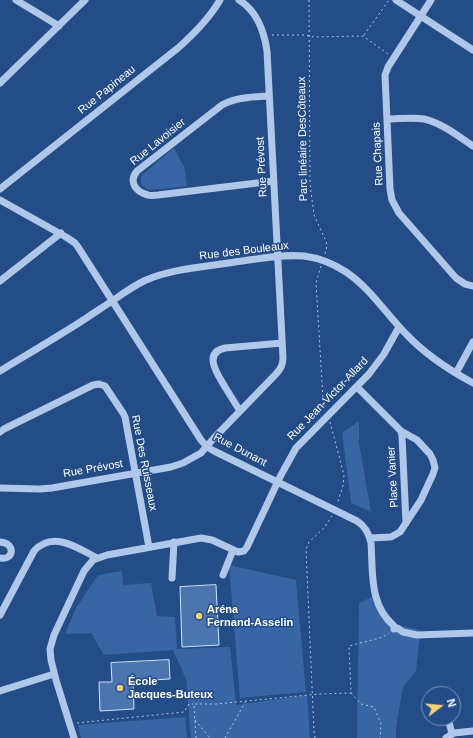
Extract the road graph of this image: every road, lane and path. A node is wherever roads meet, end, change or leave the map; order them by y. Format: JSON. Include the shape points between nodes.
{"nodes":[{"id":1,"x":16,"y":0,"type":"edge"},
{"id":2,"x":85,"y":0,"type":"edge"},
{"id":3,"x":220,"y":0,"type":"edge"},
{"id":4,"x":238,"y":0,"type":"edge"},
{"id":5,"x":309,"y":0,"type":"edge"},
{"id":6,"x":389,"y":0,"type":"edge"},
{"id":7,"x":396,"y":0,"type":"edge"},
{"id":8,"x":431,"y":0,"type":"edge"},
{"id":9,"x":420,"y":16,"type":"junction"},
{"id":10,"x":59,"y":26,"type":"junction"},
{"id":11,"x":265,"y":35,"type":"junction"},
{"id":12,"x":309,"y":36,"type":"junction"},
{"id":13,"x":363,"y":36,"type":"junction"},
{"id":14,"x":473,"y":50,"type":"edge"},
{"id":15,"x":394,"y":58,"type":"junction"},
{"id":16,"x":1,"y":72,"type":"edge"},
{"id":17,"x":8,"y":76,"type":"junction"},
{"id":18,"x":0,"y":84,"type":"edge"},
{"id":19,"x":269,"y":96,"type":"junction"},
{"id":20,"x":387,"y":119,"type":"junction"},
{"id":21,"x":473,"y":146,"type":"edge"},
{"id":22,"x":274,"y":180,"type":"junction"},
{"id":23,"x":0,"y":189,"type":"edge"},
{"id":24,"x":0,"y":200,"type":"edge"},
{"id":25,"x":61,"y":233,"type":"junction"},
{"id":26,"x":278,"y":257,"type":"junction"},
{"id":27,"x":323,"y":261,"type":"junction"},
{"id":28,"x":0,"y":281,"type":"edge"},
{"id":29,"x":473,"y":286,"type":"edge"},
{"id":30,"x":113,"y":301,"type":"junction"},
{"id":31,"x":399,"y":327,"type":"junction"},
{"id":32,"x":473,"y":342,"type":"edge"},
{"id":33,"x":282,"y":343,"type":"junction"},
{"id":34,"x":0,"y":371,"type":"edge"},
{"id":35,"x":456,"y":373,"type":"junction"},
{"id":36,"x":473,"y":382,"type":"edge"},
{"id":37,"x":357,"y":387,"type":"junction"},
{"id":38,"x":240,"y":411,"type":"junction"},
{"id":39,"x":328,"y":416,"type":"junction"},
{"id":40,"x":401,"y":431,"type":"junction"},
{"id":41,"x":0,"y":432,"type":"edge"},
{"id":42,"x":207,"y":447,"type":"junction"},
{"id":43,"x":135,"y":473,"type":"junction"},
{"id":44,"x":278,"y":482,"type":"junction"},
{"id":45,"x":0,"y":488,"type":"edge"},
{"id":46,"x":334,"y":510,"type":"junction"},
{"id":47,"x":406,"y":523,"type":"junction"},
{"id":48,"x":370,"y":538,"type":"junction"},
{"id":49,"x":0,"y":542,"type":"edge"},
{"id":50,"x":174,"y":542,"type":"junction"},
{"id":51,"x":149,"y":547,"type":"junction"},
{"id":52,"x":233,"y":550,"type":"junction"},
{"id":53,"x":0,"y":558,"type":"edge"},
{"id":54,"x":97,"y":558,"type":"junction"},
{"id":55,"x":223,"y":575,"type":"dead end"},
{"id":56,"x":172,"y":578,"type":"dead end"},
{"id":57,"x":0,"y":615,"type":"edge"},
{"id":58,"x":394,"y":629,"type":"junction"},
{"id":59,"x":473,"y":633,"type":"edge"},
{"id":60,"x":54,"y":674,"type":"junction"},
{"id":61,"x":0,"y":691,"type":"edge"},
{"id":62,"x":351,"y":693,"type":"junction"},
{"id":63,"x":312,"y":695,"type":"junction"},
{"id":64,"x":247,"y":701,"type":"junction"},
{"id":65,"x":194,"y":704,"type":"junction"},
{"id":66,"x":195,"y":720,"type":"junction"},
{"id":67,"x":70,"y":726,"type":"junction"},
{"id":68,"x":450,"y":726,"type":"edge"},
{"id":69,"x":473,"y":731,"type":"edge"},
{"id":70,"x":452,"y":734,"type":"junction"},
{"id":71,"x":74,"y":738,"type":"edge"},
{"id":72,"x":196,"y":738,"type":"edge"},
{"id":73,"x":210,"y":738,"type":"edge"},
{"id":74,"x":225,"y":738,"type":"edge"},
{"id":75,"x":314,"y":738,"type":"edge"},
{"id":76,"x":380,"y":738,"type":"edge"},
{"id":77,"x":446,"y":738,"type":"edge"}],
"edges":[{"from":1,"to":10,"type":"street"},
{"from":2,"to":10,"type":"street"},
{"from":3,"to":23,"type":"street","name":"Rue Papineau","via":[[202,26],[183,44]]},
{"from":4,"to":11,"type":"street","name":"Rue Prévost","via":[[248,6],[255,15]]},
{"from":5,"to":12,"type":"path","name":"Parc linéaire DesCôteaux"},
{"from":6,"to":13,"type":"path"},
{"from":7,"to":9,"type":"street"},
{"from":8,"to":9,"type":"street","name":"Rue Chapais"},
{"from":9,"to":14,"type":"street"},
{"from":9,"to":15,"type":"street","name":"Rue Chapais"},
{"from":10,"to":17,"type":"street"},
{"from":11,"to":12,"type":"path"},
{"from":11,"to":19,"type":"street","name":"Rue Prévost"},
{"from":12,"to":13,"type":"path"},
{"from":12,"to":27,"type":"path","name":"Parc linéaire DesCôteaux","via":[[310,184],[314,215],[327,243]]},
{"from":13,"to":15,"type":"path"},
{"from":15,"to":20,"type":"street","name":"Rue Chapais","via":[[385,75]]},
{"from":16,"to":17,"type":"street"},
{"from":17,"to":18,"type":"street"},
{"from":19,"to":22,"type":"street","name":"Rue Prévost"},
{"from":19,"to":22,"type":"street","name":"Rue Lavoisier","via":[[238,99],[222,105],[137,171],[133,181],[135,188],[144,194],[158,196]]},
{"from":20,"to":21,"type":"street","via":[[430,121],[443,126]]},
{"from":20,"to":29,"type":"street","name":"Rue Chapais","via":[[390,189],[396,209],[456,278]]},
{"from":22,"to":26,"type":"street","name":"Rue Prévost"},
{"from":24,"to":25,"type":"street","name":"Rue Dunant"},
{"from":25,"to":28,"type":"street"},
{"from":25,"to":30,"type":"street","name":"Rue Dunant","via":[[78,247]]},
{"from":26,"to":27,"type":"street","name":"Rue des Bouleaux","via":[[304,256]]},
{"from":26,"to":30,"type":"street","name":"Rue des Bouleaux","via":[[164,274],[140,283]]},
{"from":26,"to":33,"type":"street","name":"Rue Prévost"},
{"from":27,"to":31,"type":"street","name":"Rue des Bouleaux","via":[[340,268],[356,280]]},
{"from":27,"to":39,"type":"path","name":"Parc linéaire DesCôteaux","via":[[316,283],[323,399]]},
{"from":30,"to":34,"type":"street","name":"Rue des Bouleaux"},
{"from":30,"to":42,"type":"street","name":"Rue Dunant"},
{"from":31,"to":35,"type":"street","name":"Rue des Bouleaux","via":[[425,352]]},
{"from":31,"to":37,"type":"street","name":"Rue Jean-Victor-Allard","via":[[379,361]]},
{"from":32,"to":35,"type":"street"},
{"from":33,"to":38,"type":"street","name":"Rue Prévost","via":[[281,368]]},
{"from":33,"to":38,"type":"street","via":[[226,348],[215,355],[214,368]]},
{"from":35,"to":36,"type":"street","name":"Rue des Bouleaux"},
{"from":37,"to":39,"type":"street","name":"Rue Jean-Victor-Allard"},
{"from":37,"to":40,"type":"street","name":"Place Vanier"},
{"from":38,"to":42,"type":"street","name":"Rue Prévost"},
{"from":39,"to":44,"type":"street","name":"Rue Jean-Victor-Allard","via":[[296,448]]},
{"from":39,"to":46,"type":"path","name":"Parc linéaire DesCôteaux","via":[[344,475],[344,483]]},
{"from":40,"to":47,"type":"street","name":"Place Vanier"},
{"from":40,"to":47,"type":"street","name":"Place Vanier","via":[[417,440],[430,454],[435,468],[421,500]]},
{"from":41,"to":43,"type":"street","name":"Rue Des Ruisseaux","via":[[93,384],[101,384],[107,388],[125,417]]},
{"from":42,"to":43,"type":"street","name":"Rue Prévost","via":[[198,456],[183,463]]},
{"from":42,"to":44,"type":"street","name":"Rue Dunant"},
{"from":43,"to":45,"type":"street","name":"Rue Prévost","via":[[46,488]]},
{"from":43,"to":51,"type":"street","name":"Rue Des Ruisseaux"},
{"from":44,"to":46,"type":"street","name":"Rue Dunant"},
{"from":44,"to":52,"type":"street","name":"Rue Jean-Victor-Allard","via":[[247,547],[242,552]]},
{"from":46,"to":48,"type":"street","name":"Rue Dunant","via":[[360,523]]},
{"from":46,"to":63,"type":"path","name":"Parc linéaire DesCôteaux","via":[[326,525],[309,542],[306,549]]},
{"from":47,"to":48,"type":"street","name":"Place Vanier","via":[[395,536]]},
{"from":48,"to":58,"type":"street","via":[[375,597]]},
{"from":49,"to":53,"type":"street","via":[[8,544],[12,551],[9,557]]},
{"from":50,"to":51,"type":"street"},
{"from":50,"to":52,"type":"street","via":[[205,538]]},
{"from":50,"to":56,"type":"street"},
{"from":51,"to":54,"type":"street"},
{"from":52,"to":55,"type":"street"},
{"from":54,"to":57,"type":"street","via":[[67,543],[52,542],[40,546],[34,551]]},
{"from":54,"to":60,"type":"street","via":[[84,571],[54,634],[50,655]]},
{"from":58,"to":59,"type":"street","via":[[417,635]]},
{"from":58,"to":62,"type":"path","via":[[383,637],[349,646]]},
{"from":60,"to":61,"type":"street"},
{"from":60,"to":67,"type":"street"},
{"from":62,"to":63,"type":"path"},
{"from":62,"to":76,"type":"path","via":[[361,704],[374,707],[381,724]]},
{"from":63,"to":64,"type":"path"},
{"from":63,"to":75,"type":"path","name":"Parc linéaire DesCôteaux"},
{"from":64,"to":65,"type":"path"},
{"from":64,"to":74,"type":"path"},
{"from":65,"to":66,"type":"path"},
{"from":65,"to":67,"type":"path","via":[[189,704],[184,712],[78,723]]},
{"from":66,"to":72,"type":"path"},
{"from":66,"to":73,"type":"path"},
{"from":67,"to":71,"type":"street"},
{"from":68,"to":70,"type":"street"},
{"from":69,"to":70,"type":"street"},
{"from":70,"to":77,"type":"street"}]}
